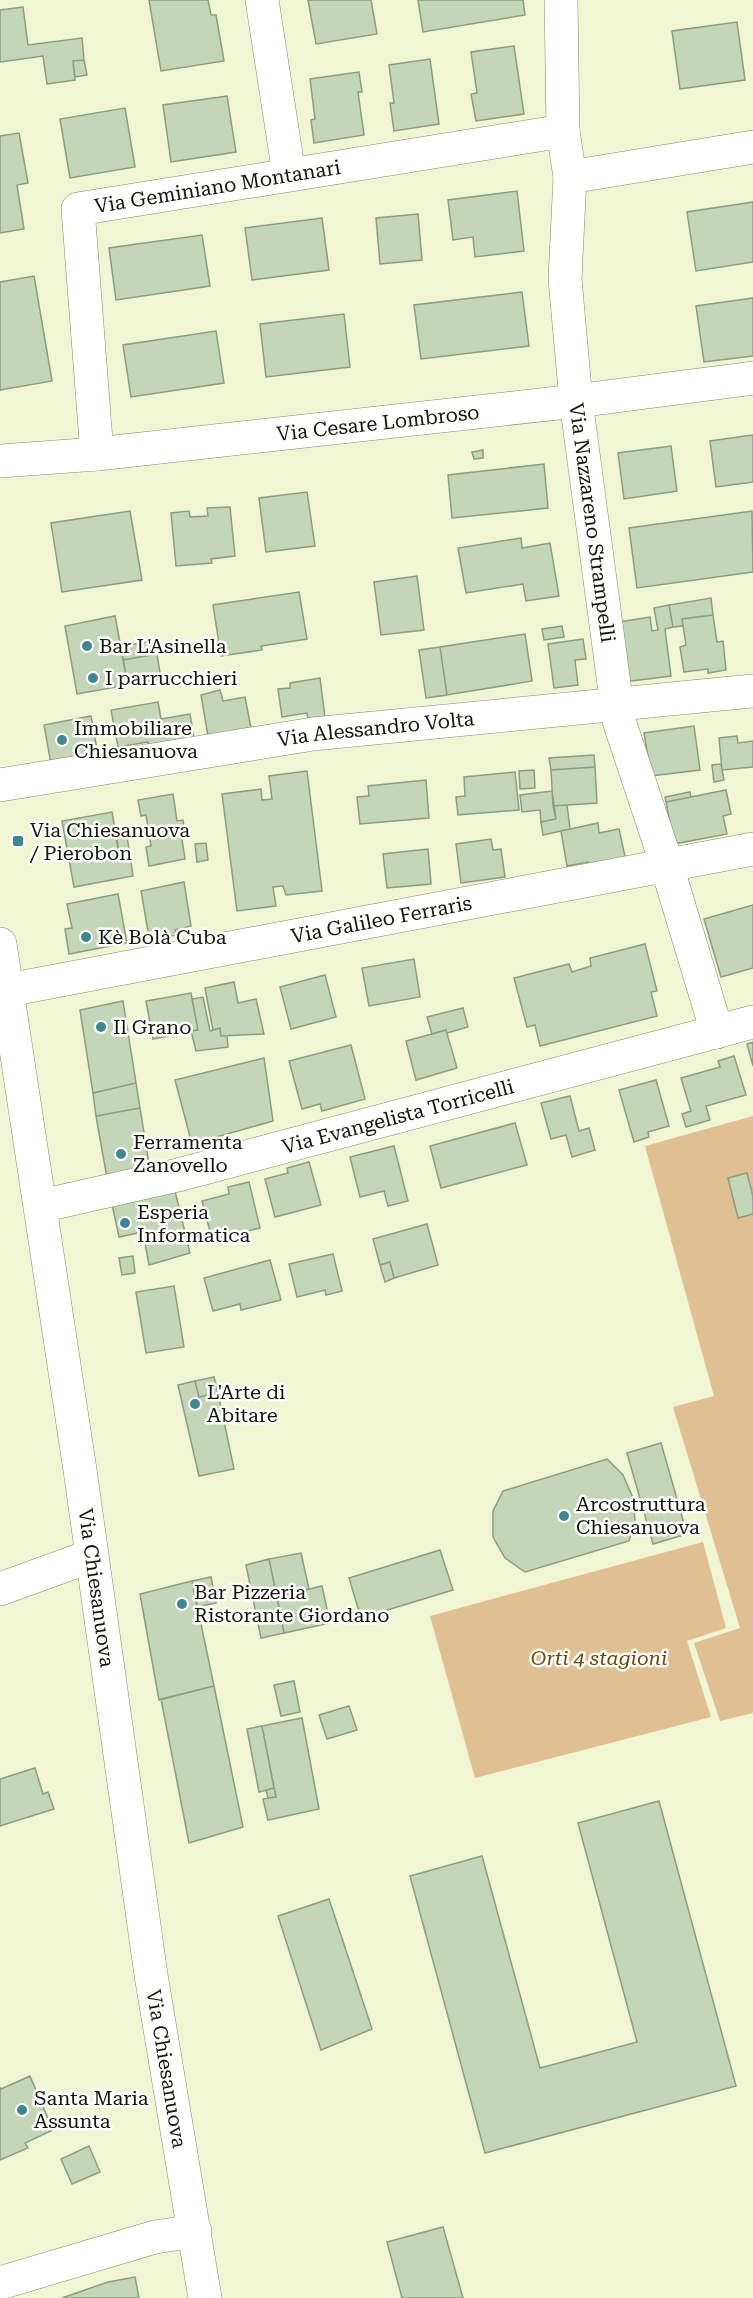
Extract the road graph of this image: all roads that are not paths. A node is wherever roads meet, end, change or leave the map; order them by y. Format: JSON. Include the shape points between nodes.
{"nodes":[{"id":1,"x":262,"y":0,"type":"edge"},
{"id":2,"x":561,"y":0,"type":"edge"},
{"id":3,"x":563,"y":131,"type":"junction"},
{"id":4,"x":753,"y":147,"type":"edge"},
{"id":5,"x":289,"y":174,"type":"junction"},
{"id":6,"x":570,"y":177,"type":"junction"},
{"id":7,"x":753,"y":378,"type":"edge"},
{"id":8,"x":576,"y":401,"type":"junction"},
{"id":9,"x":97,"y":454,"type":"junction"},
{"id":10,"x":0,"y":460,"type":"edge"},
{"id":11,"x":753,"y":691,"type":"edge"},
{"id":12,"x":616,"y":705,"type":"junction"},
{"id":13,"x":0,"y":784,"type":"edge"},
{"id":14,"x":753,"y":849,"type":"edge"},
{"id":15,"x":666,"y":865,"type":"junction"},
{"id":16,"x":0,"y":944,"type":"edge"},
{"id":17,"x":8,"y":990,"type":"junction"},
{"id":18,"x":753,"y":1022,"type":"edge"},
{"id":19,"x":717,"y":1032,"type":"junction"},
{"id":20,"x":41,"y":1206,"type":"junction"},
{"id":21,"x":91,"y":1556,"type":"junction"},
{"id":22,"x":0,"y":1589,"type":"edge"},
{"id":23,"x":195,"y":2230,"type":"junction"},
{"id":24,"x":0,"y":2283,"type":"edge"},
{"id":25,"x":205,"y":2298,"type":"edge"}],
"edges":[{"from":1,"to":5,"type":"street"},
{"from":2,"to":3,"type":"street","name":"Via Nazzareno Strampelli"},
{"from":3,"to":5,"type":"street","name":"Via Geminiano Montanari"},
{"from":3,"to":6,"type":"street","name":"Via Nazzareno Strampelli"},
{"from":4,"to":6,"type":"street"},
{"from":5,"to":9,"type":"street","name":"Via Geminiano Montanari","via":[[78,209]]},
{"from":6,"to":8,"type":"street","name":"Via Nazzareno Strampelli","via":[[565,279]]},
{"from":7,"to":8,"type":"street","name":"Via Cesare Lombroso"},
{"from":8,"to":9,"type":"street","name":"Via Cesare Lombroso"},
{"from":8,"to":12,"type":"street","name":"Via Nazzareno Strampelli"},
{"from":9,"to":10,"type":"street","name":"Via Cesare Lombroso"},
{"from":11,"to":12,"type":"street","name":"Via Alessandro Volta"},
{"from":12,"to":13,"type":"street","name":"Via Alessandro Volta","via":[[313,734]]},
{"from":12,"to":15,"type":"street","name":"Via Nazzareno Strampelli"},
{"from":14,"to":15,"type":"street","name":"Via Galileo Ferraris"},
{"from":15,"to":17,"type":"street","name":"Via Galileo Ferraris"},
{"from":15,"to":19,"type":"street","name":"Via Nazzareno Strampelli"},
{"from":16,"to":17,"type":"street","name":"Via Chiesanuova"},
{"from":17,"to":20,"type":"street","name":"Via Chiesanuova"},
{"from":18,"to":19,"type":"street","name":"Via Evangelista Torricelli"},
{"from":19,"to":20,"type":"street","name":"Via Evangelista Torricelli","via":[[178,1175]]},
{"from":20,"to":21,"type":"street","name":"Via Chiesanuova"},
{"from":21,"to":22,"type":"street"},
{"from":21,"to":23,"type":"street","name":"Via Chiesanuova","via":[[159,2030]]},
{"from":23,"to":24,"type":"street","via":[[134,2243]]},
{"from":23,"to":25,"type":"street","name":"Via Chiesanuova"}]}
